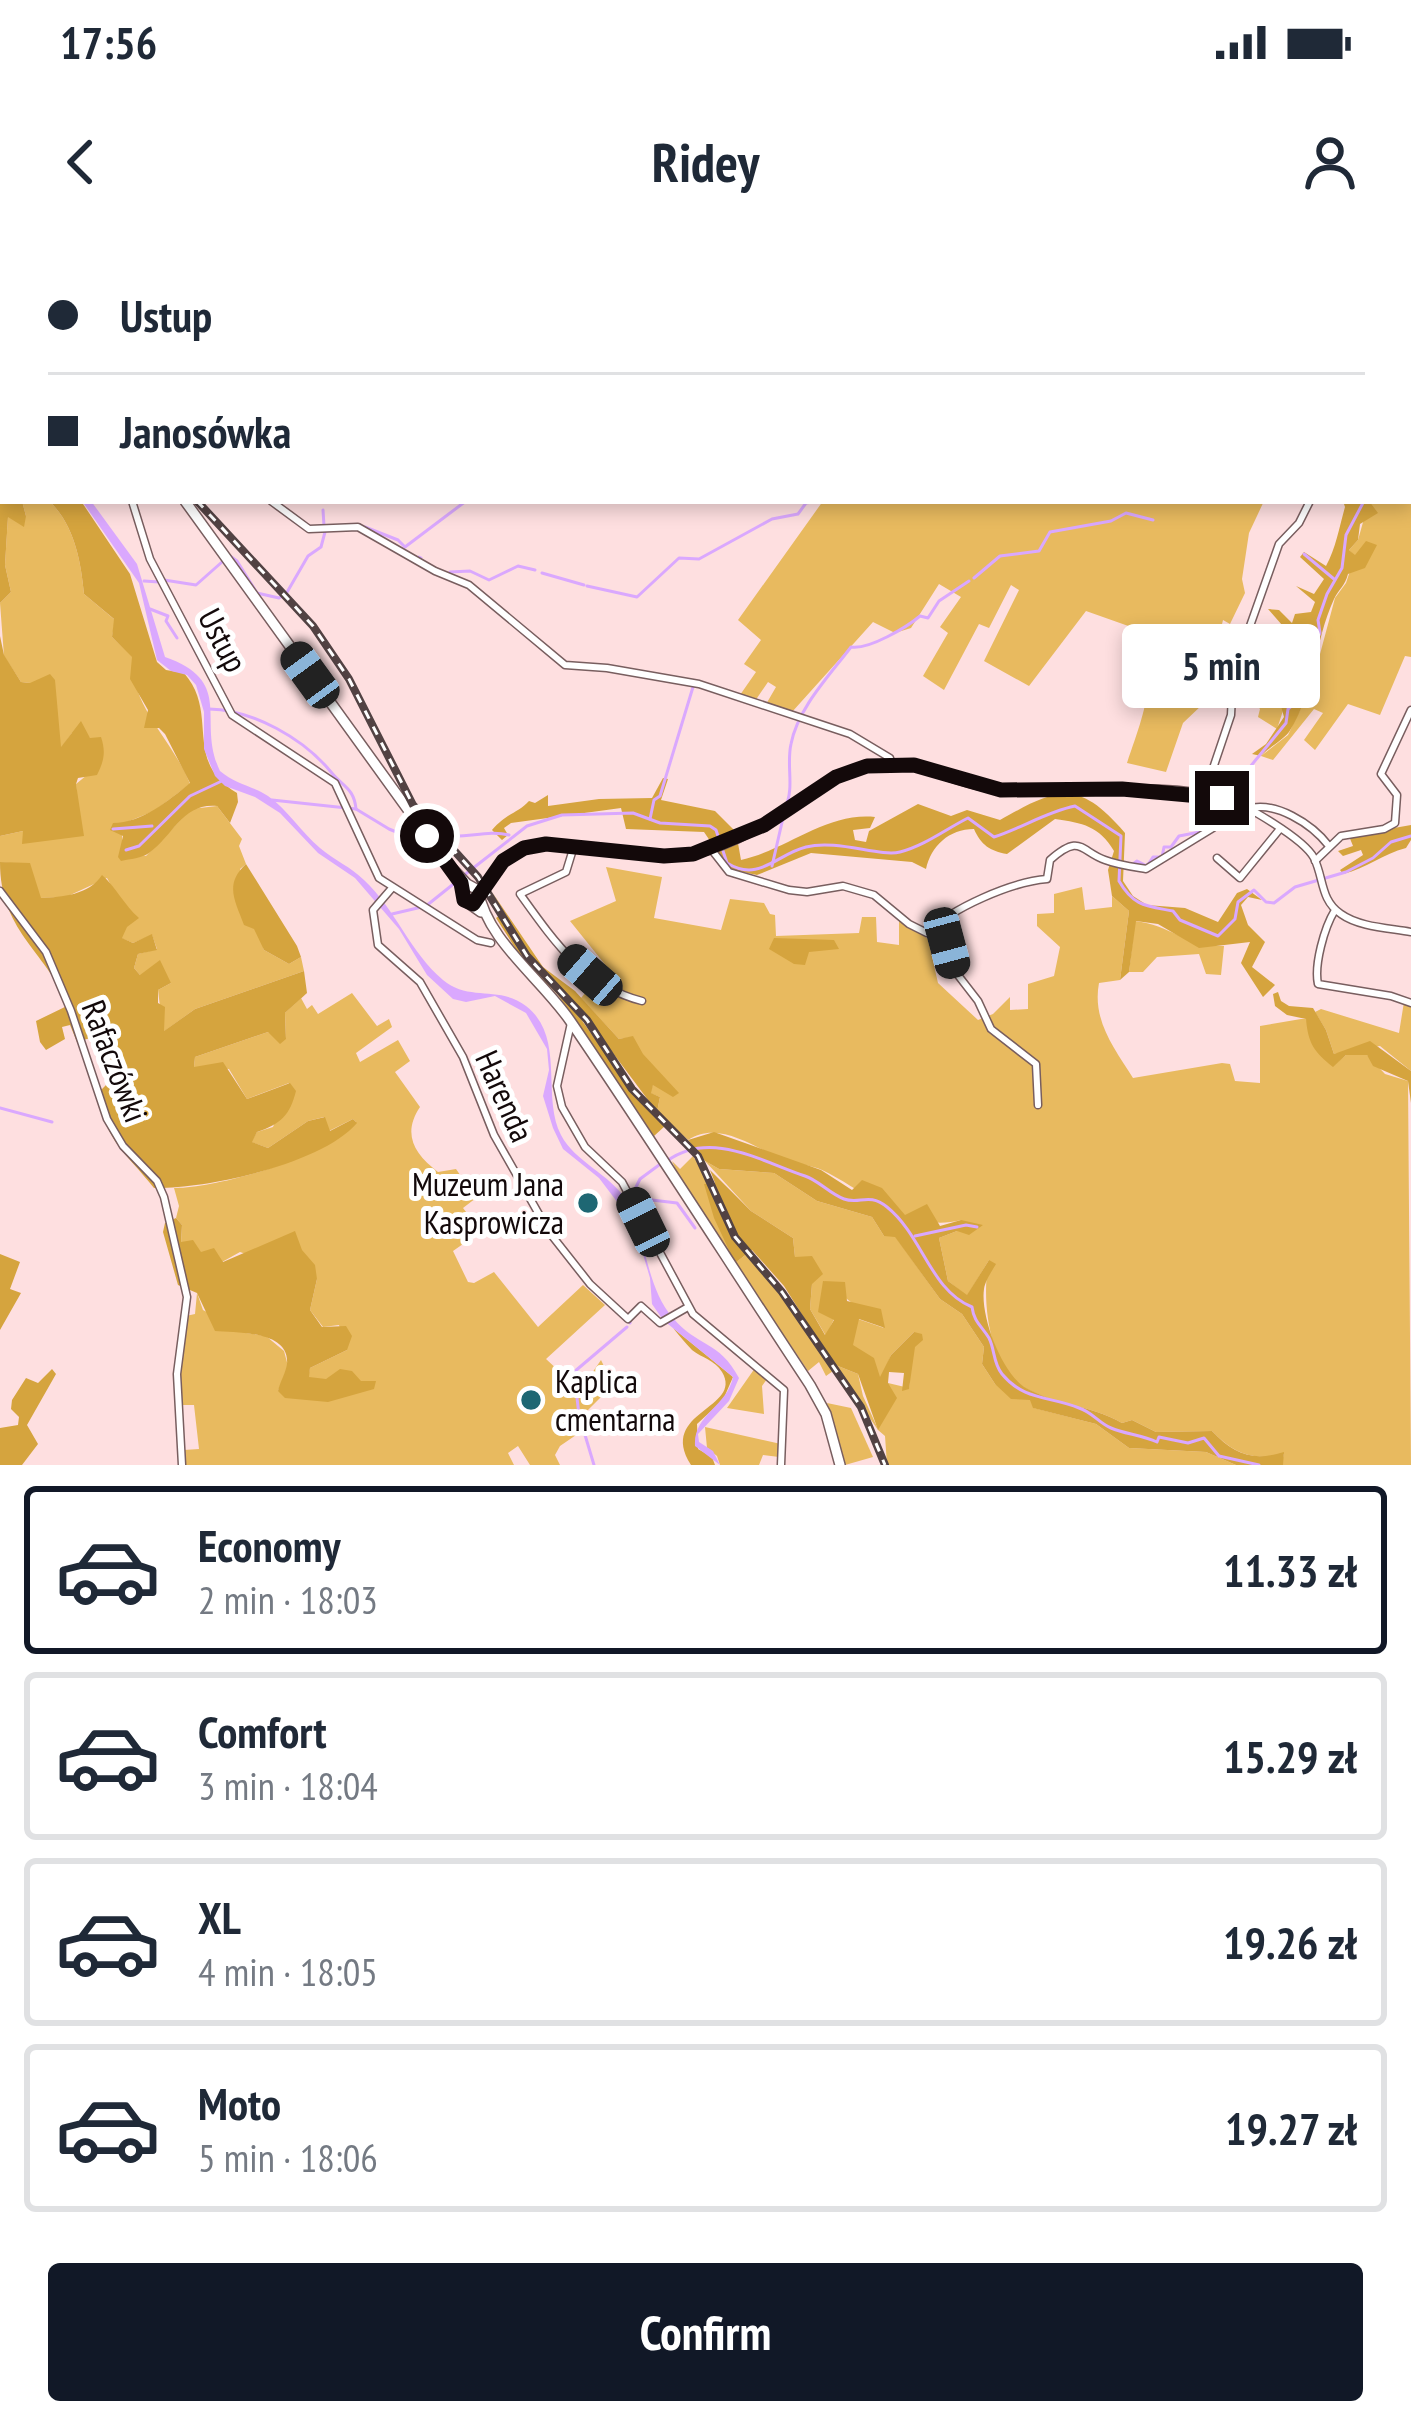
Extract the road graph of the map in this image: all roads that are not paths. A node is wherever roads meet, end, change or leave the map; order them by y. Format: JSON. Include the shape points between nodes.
{"nodes":[{"id":1,"x":133,"y":504,"type":"edge"},
{"id":2,"x":186,"y":504,"type":"edge"},
{"id":3,"x":275,"y":504,"type":"edge"},
{"id":4,"x":1308,"y":504,"type":"edge"},
{"id":5,"x":1411,"y":710,"type":"edge"},
{"id":6,"x":891,"y":764,"type":"junction"},
{"id":7,"x":1204,"y":795,"type":"junction"},
{"id":8,"x":1227,"y":799,"type":"junction"},
{"id":9,"x":1247,"y":809,"type":"junction"},
{"id":10,"x":1279,"y":830,"type":"junction"},
{"id":11,"x":1329,"y":846,"type":"junction"},
{"id":12,"x":574,"y":847,"type":"junction"},
{"id":13,"x":713,"y":848,"type":"junction"},
{"id":14,"x":1217,"y":858,"type":"dead end"},
{"id":15,"x":1315,"y":861,"type":"junction"},
{"id":16,"x":392,"y":887,"type":"junction"},
{"id":17,"x":470,"y":888,"type":"junction"},
{"id":18,"x":0,"y":891,"type":"edge"},
{"id":19,"x":1335,"y":910,"type":"junction"},
{"id":20,"x":946,"y":916,"type":"junction"},
{"id":21,"x":1411,"y":932,"type":"edge"},
{"id":22,"x":492,"y":938,"type":"junction"},
{"id":23,"x":641,"y":1001,"type":"dead end"},
{"id":24,"x":1411,"y":1003,"type":"edge"},
{"id":25,"x":571,"y":1022,"type":"junction"},
{"id":26,"x":1038,"y":1105,"type":"dead end"},
{"id":27,"x":688,"y":1306,"type":"junction"},
{"id":28,"x":182,"y":1465,"type":"edge"},
{"id":29,"x":781,"y":1465,"type":"edge"},
{"id":30,"x":840,"y":1465,"type":"edge"}],
"edges":[{"from":1,"to":16,"type":"street","name":"Ustup","via":[[143,542],[232,715],[335,783],[373,870]]},
{"from":2,"to":17,"type":"main road"},
{"from":3,"to":6,"type":"street","via":[[309,529],[358,527],[469,585],[565,665],[699,684],[860,740]]},
{"from":4,"to":7,"type":"street","via":[[1279,544],[1233,674],[1231,715]]},
{"from":5,"to":11,"type":"street","via":[[1382,774],[1398,798],[1395,823],[1345,834]]},
{"from":6,"to":7,"type":"street","via":[[995,789]]},
{"from":6,"to":13,"type":"street","via":[[838,776]]},
{"from":7,"to":8,"type":"street"},
{"from":8,"to":9,"type":"street"},
{"from":8,"to":20,"type":"street","via":[[1215,825],[1147,869],[1069,848],[1050,860],[1048,878],[1013,883]]},
{"from":9,"to":10,"type":"street"},
{"from":9,"to":11,"type":"street","via":[[1299,819]]},
{"from":10,"to":14,"type":"street","via":[[1240,878]]},
{"from":10,"to":15,"type":"street"},
{"from":11,"to":15,"type":"street"},
{"from":12,"to":13,"type":"street","via":[[675,856]]},
{"from":12,"to":17,"type":"street","via":[[522,849]]},
{"from":12,"to":23,"type":"street","via":[[566,872],[520,894],[558,948],[604,987]]},
{"from":13,"to":20,"type":"street","via":[[729,872],[789,890],[870,893],[927,933]]},
{"from":15,"to":19,"type":"street"},
{"from":16,"to":22,"type":"street","name":"Ustup"},
{"from":16,"to":27,"type":"street","name":"Harenda","via":[[375,907],[378,945],[421,983],[528,1201],[590,1284],[628,1319],[641,1306],[662,1322]]},
{"from":17,"to":22,"type":"main road"},
{"from":18,"to":28,"type":"street","name":"Rafaczówki","via":[[46,952],[107,1120],[164,1197],[187,1297],[177,1374]]},
{"from":19,"to":21,"type":"street"},
{"from":19,"to":24,"type":"street","via":[[1318,984]]},
{"from":20,"to":26,"type":"street","via":[[954,970],[991,1030],[1036,1064]]},
{"from":22,"to":25,"type":"main road","name":"Ustup"},
{"from":25,"to":27,"type":"street","via":[[557,1078],[562,1107],[589,1154],[628,1192]]},
{"from":25,"to":30,"type":"main road","name":"Ustup","via":[[816,1394]]},
{"from":27,"to":29,"type":"street","via":[[784,1390]]}]}
